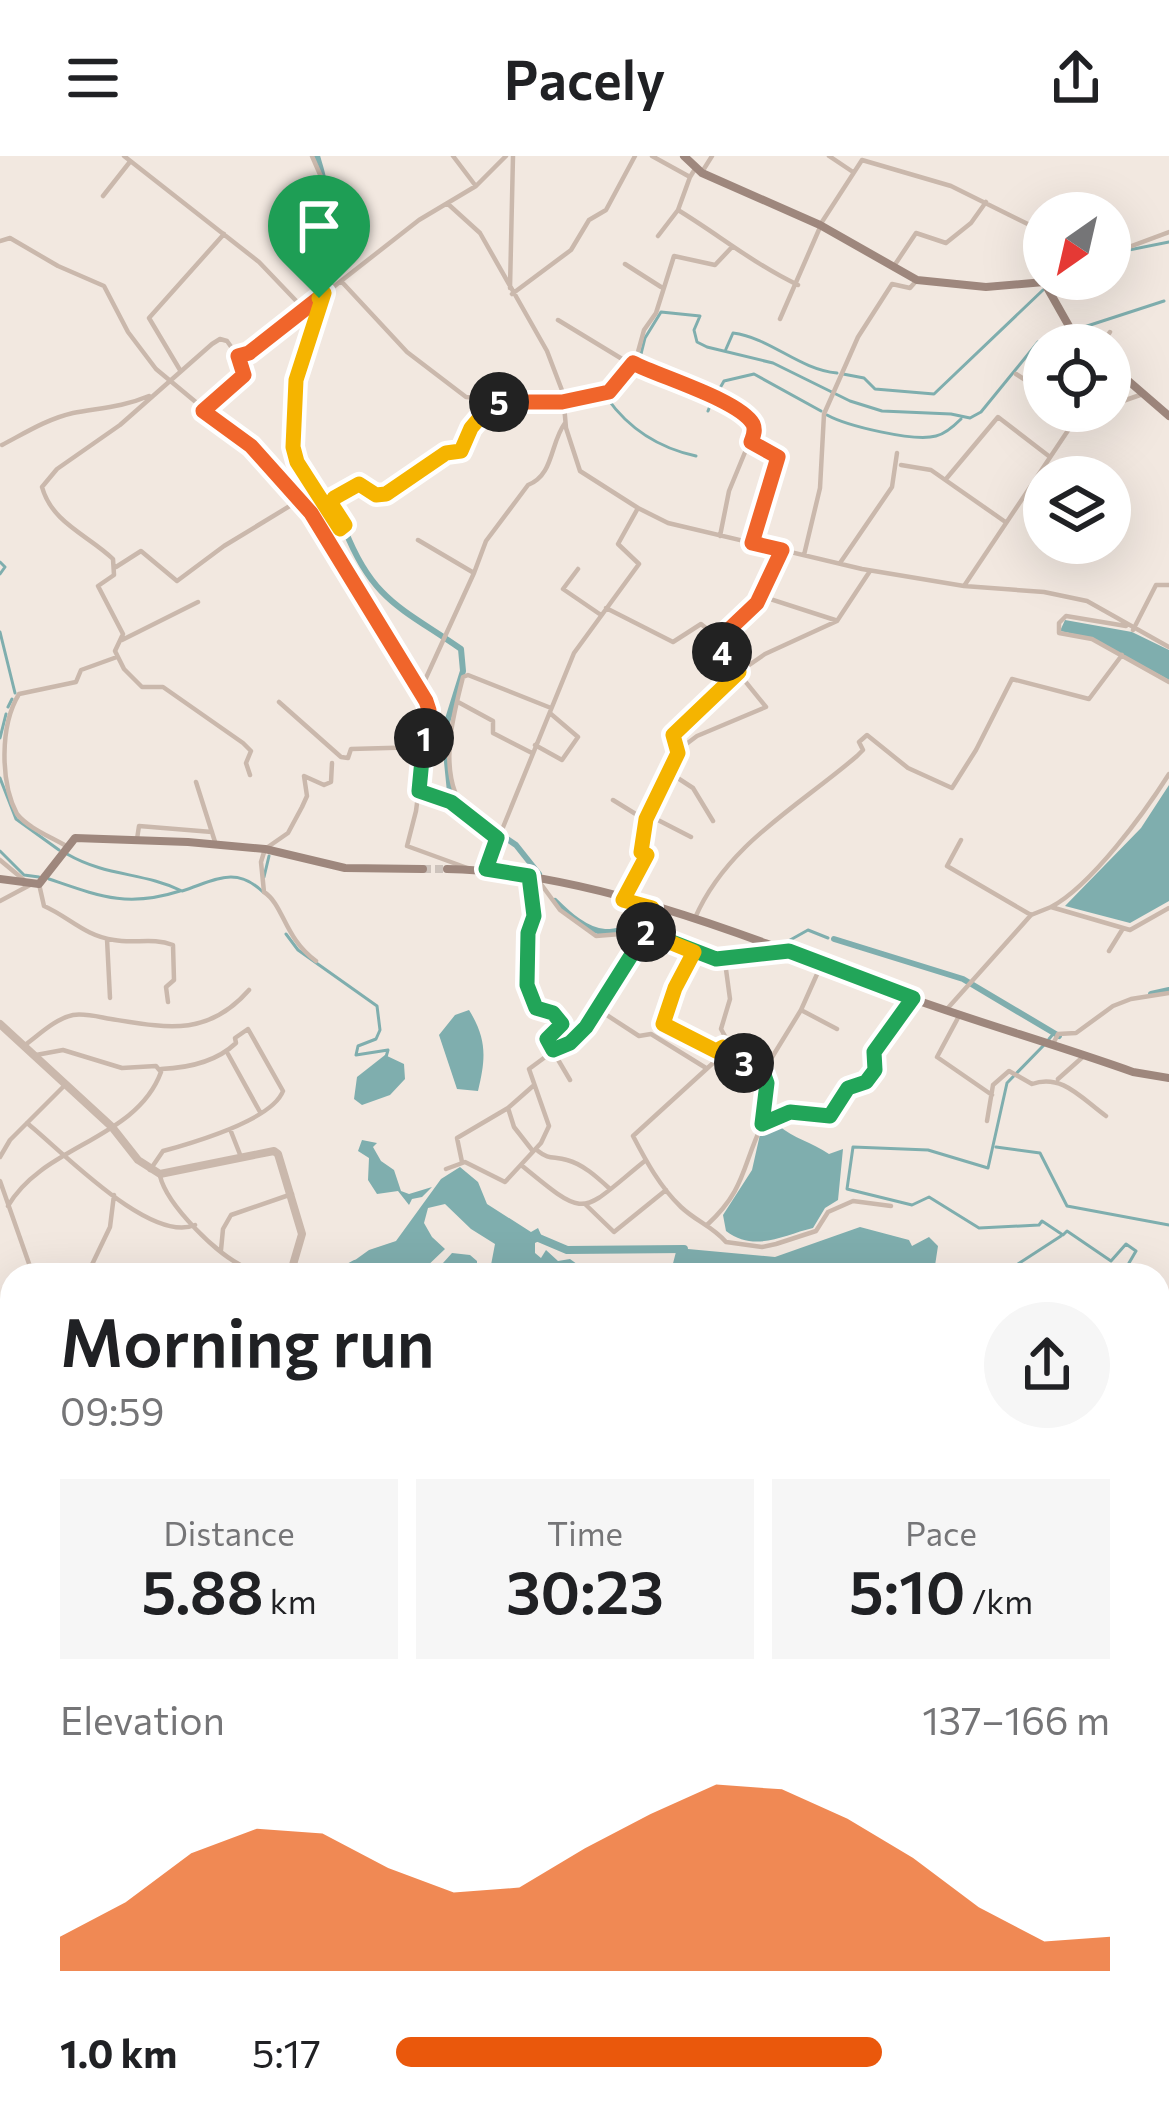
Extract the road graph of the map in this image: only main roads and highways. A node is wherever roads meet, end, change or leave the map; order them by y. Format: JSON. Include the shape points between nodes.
{"nodes":[{"id":1,"x":685,"y":156,"type":"edge"},
{"id":2,"x":1023,"y":283,"type":"edge"},
{"id":3,"x":1131,"y":383,"type":"edge"},
{"id":4,"x":1169,"y":416,"type":"edge"},
{"id":5,"x":423,"y":869,"type":"tunnel mouth"},
{"id":6,"x":447,"y":869,"type":"tunnel mouth"},
{"id":7,"x":0,"y":879,"type":"edge"},
{"id":8,"x":1169,"y":1078,"type":"edge"}],
"edges":[{"from":1,"to":2,"type":"main road","via":[[696,173],[820,225],[917,280]]},
{"from":3,"to":4,"type":"main road"},
{"from":5,"to":7,"type":"main road","via":[[345,868],[216,844],[74,838],[34,885]]},
{"from":6,"to":8,"type":"main road","via":[[532,877],[694,920]]}]}
